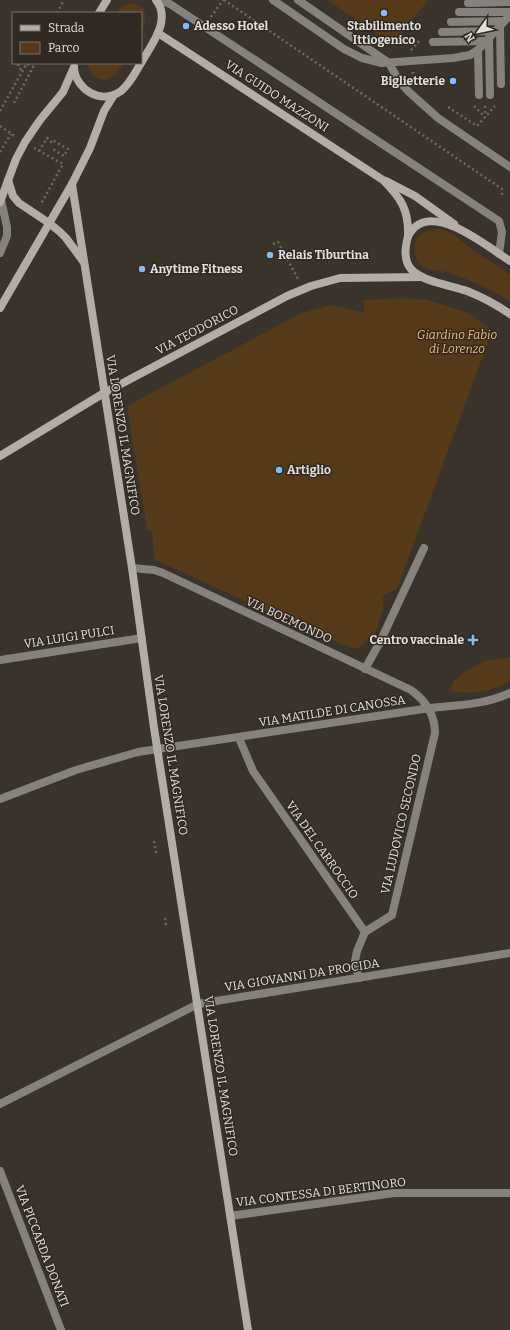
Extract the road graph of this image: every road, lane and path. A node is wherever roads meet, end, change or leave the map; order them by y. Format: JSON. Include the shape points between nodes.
{"nodes":[{"id":1,"x":64,"y":0,"type":"edge"},
{"id":2,"x":108,"y":0,"type":"edge"},
{"id":3,"x":156,"y":0,"type":"edge"},
{"id":4,"x":160,"y":0,"type":"edge"},
{"id":5,"x":223,"y":0,"type":"edge"},
{"id":6,"x":273,"y":0,"type":"edge"},
{"id":7,"x":298,"y":0,"type":"edge"},
{"id":8,"x":510,"y":2,"type":"edge"},
{"id":9,"x":468,"y":3,"type":"dead end"},
{"id":10,"x":58,"y":12,"type":"edge"},
{"id":11,"x":100,"y":12,"type":"edge"},
{"id":12,"x":460,"y":12,"type":"dead end"},
{"id":13,"x":510,"y":12,"type":"edge"},
{"id":14,"x":211,"y":17,"type":"dead end"},
{"id":15,"x":451,"y":22,"type":"dead end"},
{"id":16,"x":502,"y":24,"type":"edge"},
{"id":17,"x":158,"y":32,"type":"junction"},
{"id":18,"x":442,"y":32,"type":"dead end"},
{"id":19,"x":488,"y":40,"type":"junction"},
{"id":20,"x":433,"y":42,"type":"dead end"},
{"id":21,"x":478,"y":50,"type":"junction"},
{"id":22,"x":142,"y":61,"type":"edge"},
{"id":23,"x":388,"y":63,"type":"junction"},
{"id":24,"x":18,"y":64,"type":"dead end"},
{"id":25,"x":27,"y":64,"type":"edge"},
{"id":26,"x":140,"y":64,"type":"edge"},
{"id":27,"x":74,"y":65,"type":"edge"},
{"id":28,"x":413,"y":66,"type":"dead end"},
{"id":29,"x":23,"y":71,"type":"junction"},
{"id":30,"x":425,"y":84,"type":"dead end"},
{"id":31,"x":500,"y":84,"type":"dead end"},
{"id":32,"x":114,"y":95,"type":"junction"},
{"id":33,"x":479,"y":95,"type":"dead end"},
{"id":34,"x":490,"y":95,"type":"dead end"},
{"id":35,"x":14,"y":103,"type":"dead end"},
{"id":36,"x":495,"y":105,"type":"dead end"},
{"id":37,"x":474,"y":106,"type":"dead end"},
{"id":38,"x":485,"y":106,"type":"dead end"},
{"id":39,"x":448,"y":107,"type":"dead end"},
{"id":40,"x":0,"y":111,"type":"edge"},
{"id":41,"x":485,"y":117,"type":"junction"},
{"id":42,"x":0,"y":126,"type":"edge"},
{"id":43,"x":11,"y":134,"type":"junction"},
{"id":44,"x":16,"y":137,"type":"dead end"},
{"id":45,"x":53,"y":149,"type":"dead end"},
{"id":46,"x":39,"y":151,"type":"junction"},
{"id":47,"x":0,"y":152,"type":"edge"},
{"id":48,"x":32,"y":154,"type":"dead end"},
{"id":49,"x":510,"y":167,"type":"edge"},
{"id":50,"x":8,"y":180,"type":"junction"},
{"id":51,"x":383,"y":180,"type":"junction"},
{"id":52,"x":72,"y":184,"type":"junction"},
{"id":53,"x":502,"y":198,"type":"dead end"},
{"id":54,"x":0,"y":201,"type":"edge"},
{"id":55,"x":37,"y":203,"type":"dead end"},
{"id":56,"x":40,"y":204,"type":"junction"},
{"id":57,"x":40,"y":208,"type":"dead end"},
{"id":58,"x":49,"y":224,"type":"junction"},
{"id":59,"x":457,"y":227,"type":"junction"},
{"id":60,"x":408,"y":236,"type":"junction"},
{"id":61,"x":273,"y":244,"type":"dead end"},
{"id":62,"x":0,"y":253,"type":"edge"},
{"id":63,"x":499,"y":254,"type":"junction"},
{"id":64,"x":510,"y":261,"type":"edge"},
{"id":65,"x":84,"y":262,"type":"junction"},
{"id":66,"x":294,"y":273,"type":"dead end"},
{"id":67,"x":422,"y":277,"type":"junction"},
{"id":68,"x":0,"y":308,"type":"edge"},
{"id":69,"x":510,"y":314,"type":"edge"},
{"id":70,"x":104,"y":393,"type":"junction"},
{"id":71,"x":0,"y":456,"type":"edge"},
{"id":72,"x":424,"y":548,"type":"dead end"},
{"id":73,"x":132,"y":568,"type":"junction"},
{"id":74,"x":142,"y":638,"type":"junction"},
{"id":75,"x":0,"y":660,"type":"edge"},
{"id":76,"x":365,"y":669,"type":"junction"},
{"id":77,"x":510,"y":693,"type":"edge"},
{"id":78,"x":430,"y":708,"type":"junction"},
{"id":79,"x":239,"y":738,"type":"junction"},
{"id":80,"x":158,"y":749,"type":"junction"},
{"id":81,"x":0,"y":799,"type":"edge"},
{"id":82,"x":154,"y":841,"type":"dead end"},
{"id":83,"x":156,"y":852,"type":"dead end"},
{"id":84,"x":165,"y":918,"type":"dead end"},
{"id":85,"x":166,"y":926,"type":"dead end"},
{"id":86,"x":365,"y":932,"type":"junction"},
{"id":87,"x":510,"y":953,"type":"edge"},
{"id":88,"x":359,"y":978,"type":"junction"},
{"id":89,"x":198,"y":1004,"type":"junction"},
{"id":90,"x":0,"y":1104,"type":"edge"},
{"id":91,"x":0,"y":1171,"type":"edge"},
{"id":92,"x":510,"y":1193,"type":"edge"},
{"id":93,"x":230,"y":1216,"type":"junction"},
{"id":94,"x":61,"y":1330,"type":"edge"},
{"id":95,"x":248,"y":1330,"type":"edge"}],
"edges":[{"from":1,"to":10,"type":"path"},
{"from":2,"to":11,"type":"street"},
{"from":3,"to":17,"type":"street","via":[[162,12]]},
{"from":4,"to":63,"type":"street","via":[[170,4],[499,220],[502,232]]},
{"from":5,"to":14,"type":"path"},
{"from":5,"to":53,"type":"path","via":[[502,189]]},
{"from":6,"to":23,"type":"street","via":[[357,56]]},
{"from":7,"to":23,"type":"street"},
{"from":8,"to":9,"type":"street"},
{"from":12,"to":13,"type":"street"},
{"from":15,"to":16,"type":"street"},
{"from":16,"to":18,"type":"street"},
{"from":16,"to":19,"type":"street"},
{"from":16,"to":31,"type":"street"},
{"from":17,"to":22,"type":"street"},
{"from":17,"to":51,"type":"street","name":"VIA GUIDO MAZZONI"},
{"from":19,"to":20,"type":"street"},
{"from":19,"to":21,"type":"street"},
{"from":19,"to":34,"type":"street"},
{"from":21,"to":23,"type":"street","via":[[470,55],[453,58]]},
{"from":21,"to":33,"type":"street"},
{"from":23,"to":49,"type":"street","via":[[409,92],[438,118]]},
{"from":24,"to":29,"type":"path"},
{"from":25,"to":29,"type":"path"},
{"from":25,"to":35,"type":"path","via":[[33,67]]},
{"from":26,"to":32,"type":"street","via":[[126,87]]},
{"from":27,"to":32,"type":"street","via":[[76,78],[86,90],[99,96]]},
{"from":27,"to":50,"type":"street","via":[[63,92],[25,142]]},
{"from":28,"to":30,"type":"path","via":[[413,73]]},
{"from":29,"to":40,"type":"path"},
{"from":32,"to":52,"type":"street"},
{"from":36,"to":41,"type":"path"},
{"from":37,"to":41,"type":"path"},
{"from":38,"to":41,"type":"path"},
{"from":39,"to":41,"type":"path","via":[[476,127]]},
{"from":42,"to":43,"type":"path"},
{"from":43,"to":44,"type":"path"},
{"from":43,"to":47,"type":"path"},
{"from":45,"to":46,"type":"path","via":[[64,156],[68,149],[47,138]]},
{"from":46,"to":48,"type":"path","via":[[35,148]]},
{"from":46,"to":56,"type":"path","via":[[63,164]]},
{"from":50,"to":54,"type":"street"},
{"from":50,"to":58,"type":"street","via":[[19,203]]},
{"from":51,"to":59,"type":"street","name":"VIA GUIDO MAZZONI","via":[[414,196]]},
{"from":51,"to":60,"type":"street","name":"VIA GUIDO MAZZONI","via":[[402,203],[408,220]]},
{"from":52,"to":58,"type":"street"},
{"from":52,"to":65,"type":"street","name":"VIA LORENZO IL MAGNIFICO"},
{"from":54,"to":62,"type":"street","via":[[7,227],[7,236]]},
{"from":55,"to":56,"type":"path"},
{"from":56,"to":57,"type":"path"},
{"from":58,"to":65,"type":"street","via":[[66,238]]},
{"from":58,"to":68,"type":"street"},
{"from":59,"to":60,"type":"street","via":[[438,221],[428,221],[418,225]]},
{"from":59,"to":63,"type":"street"},
{"from":60,"to":67,"type":"street","name":"VIA GUIDO MAZZONI","via":[[405,252],[408,264]]},
{"from":61,"to":66,"type":"path","via":[[278,242]]},
{"from":63,"to":64,"type":"street"},
{"from":65,"to":70,"type":"street","name":"VIA LORENZO IL MAGNIFICO"},
{"from":67,"to":69,"type":"street","via":[[474,294]]},
{"from":67,"to":70,"type":"street","name":"VIA TEODORICO","via":[[340,278],[311,286],[274,302]]},
{"from":70,"to":71,"type":"street","name":"VIA TEODORICO"},
{"from":70,"to":73,"type":"street","name":"VIA LORENZO IL MAGNIFICO"},
{"from":72,"to":76,"type":"street"},
{"from":73,"to":74,"type":"street","name":"VIA LORENZO IL MAGNIFICO"},
{"from":73,"to":76,"type":"street","name":"VIA BOEMONDO","via":[[163,573]]},
{"from":74,"to":75,"type":"street","name":"VIA LUIGI PULCI"},
{"from":74,"to":80,"type":"street","name":"VIA LORENZO IL MAGNIFICO"},
{"from":76,"to":78,"type":"street","name":"VIA BOEMONDO","via":[[411,690]]},
{"from":77,"to":78,"type":"street","name":"VIA MATILDE DI CANOSSA","via":[[474,704]]},
{"from":78,"to":79,"type":"street","name":"VIA MATILDE DI CANOSSA"},
{"from":78,"to":86,"type":"street","name":"VIA LUDOVICO SECONDO","via":[[435,733],[392,915]]},
{"from":79,"to":80,"type":"street","name":"VIA MATILDE DI CANOSSA"},
{"from":79,"to":86,"type":"street","name":"VIA DEL CARROCCIO","via":[[253,771]]},
{"from":80,"to":81,"type":"street","name":"VIA MATILDE DI CANOSSA","via":[[138,752],[76,770]]},
{"from":80,"to":89,"type":"street","name":"VIA LORENZO IL MAGNIFICO"},
{"from":82,"to":83,"type":"path"},
{"from":84,"to":85,"type":"path"},
{"from":86,"to":88,"type":"street","via":[[355,961]]},
{"from":87,"to":88,"type":"street","name":"VIA GIOVANNI DA PROCIDA"},
{"from":88,"to":89,"type":"street","name":"VIA GIOVANNI DA PROCIDA"},
{"from":89,"to":90,"type":"street","name":"VIA GIOVANNI DA PROCIDA"},
{"from":89,"to":93,"type":"street","name":"VIA LORENZO IL MAGNIFICO"},
{"from":91,"to":94,"type":"street","name":"VIA PICCARDA DONATI"},
{"from":92,"to":93,"type":"street","name":"VIA CONTESSA DI BERTINORO","via":[[394,1193]]},
{"from":93,"to":95,"type":"street","name":"VIA LORENZO IL MAGNIFICO"}]}
